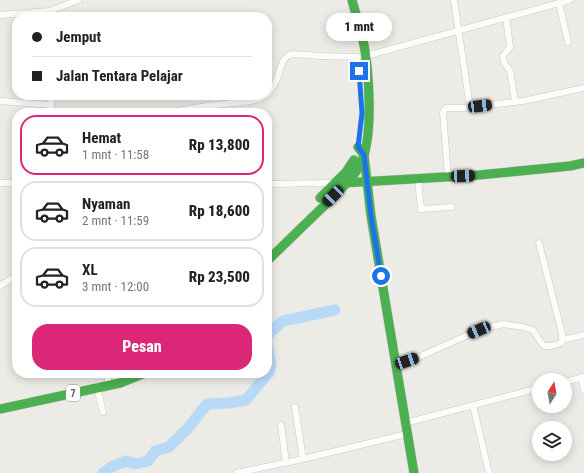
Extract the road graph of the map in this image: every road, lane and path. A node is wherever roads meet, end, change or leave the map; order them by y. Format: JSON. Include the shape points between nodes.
{"nodes":[{"id":1,"x":79,"y":0,"type":"edge"},
{"id":2,"x":352,"y":0,"type":"edge"},
{"id":3,"x":454,"y":0,"type":"edge"},
{"id":4,"x":570,"y":0,"type":"edge"},
{"id":5,"x":559,"y":3,"type":"junction"},
{"id":6,"x":53,"y":12,"type":"edge"},
{"id":7,"x":0,"y":15,"type":"edge"},
{"id":8,"x":12,"y":15,"type":"edge"},
{"id":9,"x":506,"y":18,"type":"junction"},
{"id":10,"x":458,"y":31,"type":"junction"},
{"id":11,"x":568,"y":42,"type":"dead end"},
{"id":12,"x":362,"y":56,"type":"junction"},
{"id":13,"x":272,"y":87,"type":"edge"},
{"id":14,"x":584,"y":88,"type":"edge"},
{"id":15,"x":51,"y":100,"type":"edge"},
{"id":16,"x":254,"y":100,"type":"edge"},
{"id":17,"x":0,"y":101,"type":"edge"},
{"id":18,"x":515,"y":101,"type":"junction"},
{"id":19,"x":51,"y":105,"type":"joint"},
{"id":20,"x":470,"y":107,"type":"junction"},
{"id":21,"x":191,"y":108,"type":"edge"},
{"id":22,"x":358,"y":147,"type":"junction"},
{"id":23,"x":364,"y":155,"type":"junction"},
{"id":24,"x":584,"y":163,"type":"edge"},
{"id":25,"x":448,"y":176,"type":"junction"},
{"id":26,"x":418,"y":179,"type":"junction"},
{"id":27,"x":367,"y":182,"type":"junction"},
{"id":28,"x":0,"y":183,"type":"edge"},
{"id":29,"x":12,"y":183,"type":"edge"},
{"id":30,"x":334,"y":183,"type":"junction"},
{"id":31,"x":347,"y":183,"type":"junction"},
{"id":32,"x":272,"y":184,"type":"edge"},
{"id":33,"x":452,"y":207,"type":"dead end"},
{"id":34,"x":538,"y":243,"type":"dead end"},
{"id":35,"x":272,"y":246,"type":"edge"},
{"id":36,"x":272,"y":256,"type":"edge"},
{"id":37,"x":12,"y":278,"type":"edge"},
{"id":38,"x":0,"y":286,"type":"edge"},
{"id":39,"x":584,"y":335,"type":"edge"},
{"id":40,"x":562,"y":340,"type":"junction"},
{"id":41,"x":395,"y":365,"type":"junction"},
{"id":42,"x":583,"y":377,"type":"edge"},
{"id":43,"x":108,"y":378,"type":"edge"},
{"id":44,"x":132,"y":378,"type":"edge"},
{"id":45,"x":572,"y":380,"type":"edge"},
{"id":46,"x":109,"y":386,"type":"junction"},
{"id":47,"x":97,"y":388,"type":"junction"},
{"id":48,"x":532,"y":390,"type":"edge"},
{"id":49,"x":584,"y":390,"type":"edge"},
{"id":50,"x":474,"y":405,"type":"junction"},
{"id":51,"x":295,"y":407,"type":"dead end"},
{"id":52,"x":0,"y":409,"type":"edge"},
{"id":53,"x":102,"y":412,"type":"dead end"},
{"id":54,"x":405,"y":423,"type":"junction"},
{"id":55,"x":281,"y":425,"type":"dead end"},
{"id":56,"x":406,"y":434,"type":"junction"},
{"id":57,"x":303,"y":459,"type":"junction"},
{"id":58,"x":286,"y":463,"type":"junction"},
{"id":59,"x":236,"y":473,"type":"edge"},
{"id":60,"x":414,"y":473,"type":"edge"},
{"id":61,"x":489,"y":473,"type":"edge"}],
"edges":[{"from":1,"to":6,"type":"street"},
{"from":2,"to":12,"type":"main road","via":[[362,34]]},
{"from":3,"to":10,"type":"street"},
{"from":4,"to":5,"type":"street"},
{"from":5,"to":9,"type":"street"},
{"from":5,"to":11,"type":"street"},
{"from":7,"to":8,"type":"street"},
{"from":9,"to":10,"type":"street"},
{"from":9,"to":18,"type":"street","via":[[510,47],[504,55],[504,64],[510,71]]},
{"from":10,"to":12,"type":"street"},
{"from":10,"to":20,"type":"street"},
{"from":12,"to":13,"type":"street","via":[[288,55],[283,60]]},
{"from":12,"to":22,"type":"main road","via":[[362,113]]},
{"from":12,"to":23,"type":"main road","via":[[369,103]]},
{"from":14,"to":18,"type":"street"},
{"from":15,"to":19,"type":"street"},
{"from":16,"to":21,"type":"street"},
{"from":17,"to":19,"type":"street"},
{"from":18,"to":20,"type":"street"},
{"from":20,"to":25,"type":"street","via":[[444,110]]},
{"from":22,"to":23,"type":"main road"},
{"from":22,"to":30,"type":"main road","via":[[353,163]]},
{"from":23,"to":27,"type":"main road"},
{"from":23,"to":31,"type":"main road"},
{"from":24,"to":25,"type":"main road"},
{"from":25,"to":26,"type":"main road"},
{"from":26,"to":27,"type":"main road"},
{"from":26,"to":33,"type":"street","via":[[421,209]]},
{"from":27,"to":31,"type":"main road"},
{"from":27,"to":41,"type":"main road"},
{"from":28,"to":29,"type":"street"},
{"from":30,"to":31,"type":"main road"},
{"from":30,"to":32,"type":"street"},
{"from":30,"to":35,"type":"main road"},
{"from":31,"to":36,"type":"main road"},
{"from":34,"to":40,"type":"street"},
{"from":37,"to":38,"type":"street"},
{"from":39,"to":40,"type":"street"},
{"from":40,"to":41,"type":"street","via":[[559,344],[544,346],[533,330],[523,326],[502,324],[479,330]]},
{"from":41,"to":54,"type":"main road"},
{"from":42,"to":45,"type":"street"},
{"from":42,"to":49,"type":"street"},
{"from":43,"to":46,"type":"street"},
{"from":44,"to":46,"type":"main road","number":"7"},
{"from":46,"to":47,"type":"main road","number":"7"},
{"from":47,"to":52,"type":"main road","number":"7"},
{"from":47,"to":53,"type":"street"},
{"from":48,"to":50,"type":"street"},
{"from":50,"to":54,"type":"street"},
{"from":50,"to":61,"type":"street"},
{"from":51,"to":57,"type":"street"},
{"from":54,"to":56,"type":"main road"},
{"from":55,"to":58,"type":"street"},
{"from":56,"to":57,"type":"street"},
{"from":56,"to":60,"type":"main road"},
{"from":57,"to":58,"type":"street"},
{"from":58,"to":59,"type":"street"}]}
